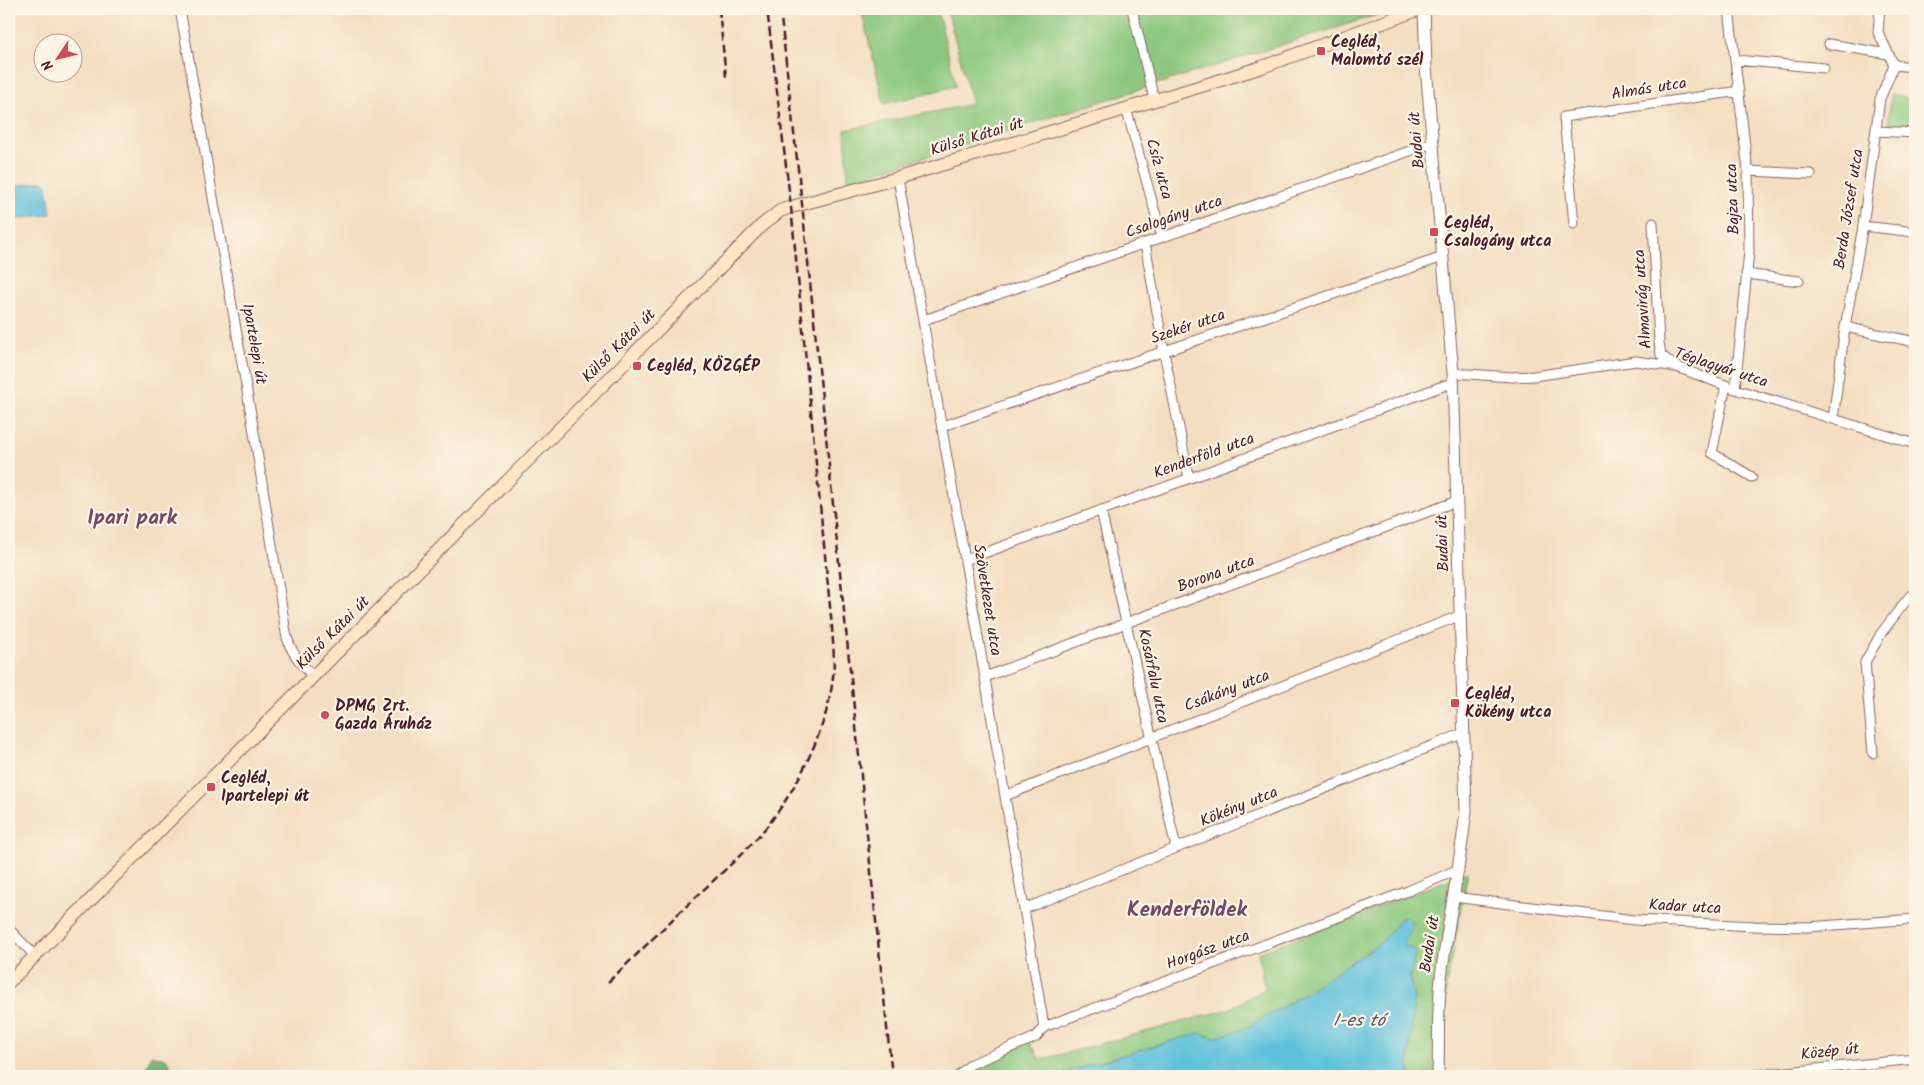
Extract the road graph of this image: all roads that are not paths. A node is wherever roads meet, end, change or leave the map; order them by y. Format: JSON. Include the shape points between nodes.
{"nodes":[{"id":1,"x":180,"y":9,"type":"edge"},
{"id":2,"x":1132,"y":9,"type":"edge"},
{"id":3,"x":1420,"y":9,"type":"edge"},
{"id":4,"x":1424,"y":9,"type":"edge"},
{"id":5,"x":1730,"y":9,"type":"edge"},
{"id":6,"x":1880,"y":9,"type":"edge"},
{"id":7,"x":1829,"y":44,"type":"dead end"},
{"id":8,"x":1888,"y":54,"type":"junction"},
{"id":9,"x":1735,"y":60,"type":"junction"},
{"id":10,"x":1894,"y":64,"type":"junction"},
{"id":11,"x":1915,"y":67,"type":"edge"},
{"id":12,"x":1824,"y":68,"type":"dead end"},
{"id":13,"x":1739,"y":91,"type":"junction"},
{"id":14,"x":1154,"y":99,"type":"junction"},
{"id":15,"x":1126,"y":108,"type":"junction"},
{"id":16,"x":1877,"y":131,"type":"junction"},
{"id":17,"x":1915,"y":133,"type":"edge"},
{"id":18,"x":1433,"y":143,"type":"junction"},
{"id":19,"x":1748,"y":171,"type":"junction"},
{"id":20,"x":1811,"y":174,"type":"dead end"},
{"id":21,"x":898,"y":178,"type":"junction"},
{"id":22,"x":1653,"y":223,"type":"dead end"},
{"id":23,"x":1574,"y":224,"type":"dead end"},
{"id":24,"x":1863,"y":226,"type":"junction"},
{"id":25,"x":1915,"y":232,"type":"edge"},
{"id":26,"x":1162,"y":237,"type":"junction"},
{"id":27,"x":1146,"y":243,"type":"junction"},
{"id":28,"x":1444,"y":257,"type":"junction"},
{"id":29,"x":1746,"y":274,"type":"junction"},
{"id":30,"x":1800,"y":281,"type":"dead end"},
{"id":31,"x":924,"y":320,"type":"junction"},
{"id":32,"x":1845,"y":327,"type":"junction"},
{"id":33,"x":1915,"y":342,"type":"edge"},
{"id":34,"x":1164,"y":352,"type":"junction"},
{"id":35,"x":1677,"y":367,"type":"junction"},
{"id":36,"x":1453,"y":377,"type":"junction"},
{"id":37,"x":1730,"y":387,"type":"junction"},
{"id":38,"x":1833,"y":419,"type":"junction"},
{"id":39,"x":942,"y":426,"type":"junction"},
{"id":40,"x":1915,"y":444,"type":"edge"},
{"id":41,"x":1752,"y":477,"type":"dead end"},
{"id":42,"x":1189,"y":478,"type":"junction"},
{"id":43,"x":1457,"y":501,"type":"junction"},
{"id":44,"x":1101,"y":510,"type":"junction"},
{"id":45,"x":966,"y":560,"type":"junction"},
{"id":46,"x":1915,"y":594,"type":"edge"},
{"id":47,"x":1461,"y":615,"type":"junction"},
{"id":48,"x":1126,"y":623,"type":"junction"},
{"id":49,"x":313,"y":676,"type":"junction"},
{"id":50,"x":985,"y":678,"type":"junction"},
{"id":51,"x":1464,"y":733,"type":"junction"},
{"id":52,"x":1151,"y":737,"type":"junction"},
{"id":53,"x":1873,"y":753,"type":"dead end"},
{"id":54,"x":1005,"y":796,"type":"junction"},
{"id":55,"x":1176,"y":848,"type":"junction"},
{"id":56,"x":1459,"y":869,"type":"junction"},
{"id":57,"x":1454,"y":897,"type":"junction"},
{"id":58,"x":1024,"y":909,"type":"junction"},
{"id":59,"x":1915,"y":919,"type":"edge"},
{"id":60,"x":9,"y":929,"type":"edge"},
{"id":61,"x":35,"y":956,"type":"junction"},
{"id":62,"x":9,"y":982,"type":"edge"},
{"id":63,"x":1044,"y":1028,"type":"junction"},
{"id":64,"x":1915,"y":1059,"type":"edge"},
{"id":65,"x":958,"y":1076,"type":"edge"},
{"id":66,"x":1438,"y":1076,"type":"edge"},
{"id":67,"x":1747,"y":1076,"type":"edge"}],
"edges":[{"from":1,"to":49,"type":"street","name":"Ipartelepi út","via":[[251,410],[286,633],[293,653]]},
{"from":2,"to":14,"type":"street"},
{"from":3,"to":14,"type":"main road","name":"Külső Kátai út","via":[[1262,67]]},
{"from":4,"to":18,"type":"street","name":"Budai út"},
{"from":5,"to":9,"type":"street","name":"Bajza utca"},
{"from":6,"to":8,"type":"street","via":[[1878,32]]},
{"from":7,"to":8,"type":"street"},
{"from":8,"to":10,"type":"street"},
{"from":9,"to":12,"type":"street"},
{"from":9,"to":13,"type":"street","name":"Bajza utca"},
{"from":10,"to":11,"type":"street"},
{"from":10,"to":16,"type":"street","name":"Berda József utca","via":[[1880,99]]},
{"from":13,"to":19,"type":"street","name":"Bajza utca"},
{"from":13,"to":23,"type":"street","name":"Almás utca","via":[[1564,118]]},
{"from":14,"to":15,"type":"main road","name":"Külső Kátai út"},
{"from":15,"to":21,"type":"main road","name":"Külső Kátai út"},
{"from":15,"to":26,"type":"street","name":"Csíz utca"},
{"from":16,"to":17,"type":"street"},
{"from":16,"to":24,"type":"street","name":"Berda József utca"},
{"from":18,"to":26,"type":"street","name":"Csalogány utca"},
{"from":18,"to":28,"type":"street","name":"Budai út"},
{"from":19,"to":20,"type":"street"},
{"from":19,"to":29,"type":"street","name":"Bajza utca","via":[[1749,252]]},
{"from":21,"to":31,"type":"street","name":"Szövetkezet utca"},
{"from":21,"to":49,"type":"main road","name":"Külső Kátai út","via":[[786,208],[762,225]]},
{"from":22,"to":35,"type":"street","name":"Almavirág utca","via":[[1658,342],[1661,355]]},
{"from":24,"to":25,"type":"street"},
{"from":24,"to":32,"type":"street","name":"Berda József utca"},
{"from":26,"to":27,"type":"street","name":"Csalogány utca"},
{"from":27,"to":31,"type":"street","name":"Csalogány utca"},
{"from":27,"to":34,"type":"street"},
{"from":28,"to":34,"type":"street","name":"Szekér utca"},
{"from":28,"to":36,"type":"street","name":"Budai út"},
{"from":29,"to":30,"type":"street"},
{"from":29,"to":37,"type":"street","name":"Bajza utca"},
{"from":31,"to":39,"type":"street","name":"Szövetkezet utca"},
{"from":32,"to":33,"type":"street"},
{"from":32,"to":38,"type":"street","name":"Berda József utca"},
{"from":34,"to":39,"type":"street","name":"Szekér utca"},
{"from":34,"to":42,"type":"street"},
{"from":35,"to":36,"type":"street","name":"Téglagyár utca","via":[[1636,361],[1534,376]]},
{"from":35,"to":37,"type":"street","name":"Téglagyár utca"},
{"from":36,"to":42,"type":"street","name":"Kenderföld utca"},
{"from":36,"to":43,"type":"street","name":"Budai út"},
{"from":37,"to":38,"type":"street","name":"Téglagyár utca"},
{"from":37,"to":41,"type":"street","name":"Bajza utca","via":[[1712,453]]},
{"from":38,"to":40,"type":"street","name":"Téglagyár utca"},
{"from":39,"to":45,"type":"street","name":"Szövetkezet utca"},
{"from":42,"to":44,"type":"street","name":"Kenderföld utca"},
{"from":43,"to":47,"type":"street","name":"Budai út"},
{"from":43,"to":48,"type":"street","name":"Borona utca"},
{"from":44,"to":45,"type":"street","name":"Kenderföld utca"},
{"from":44,"to":48,"type":"street","name":"Kosárfalu utca"},
{"from":45,"to":50,"type":"street","name":"Szövetkezet utca"},
{"from":46,"to":53,"type":"street","via":[[1909,597],[1882,632],[1865,662]]},
{"from":47,"to":51,"type":"street","name":"Budai út"},
{"from":47,"to":52,"type":"street","name":"Csákány utca"},
{"from":48,"to":50,"type":"street","name":"Borona utca"},
{"from":48,"to":52,"type":"street","name":"Kosárfalu utca"},
{"from":49,"to":61,"type":"main road","name":"Külső Kátai út"},
{"from":50,"to":54,"type":"street","name":"Szövetkezet utca"},
{"from":51,"to":55,"type":"street","name":"Kökény utca"},
{"from":51,"to":56,"type":"street","name":"Budai út","via":[[1466,811]]},
{"from":52,"to":54,"type":"street","name":"Csákány utca"},
{"from":52,"to":55,"type":"street","name":"Kosárfalu utca"},
{"from":54,"to":58,"type":"street","name":"Szövetkezet utca"},
{"from":55,"to":58,"type":"street","name":"Kökény utca"},
{"from":56,"to":57,"type":"street","name":"Budai út"},
{"from":56,"to":63,"type":"street","name":"Horgász utca","via":[[1408,892]]},
{"from":57,"to":59,"type":"street","name":"Kadar utca","via":[[1634,920],[1754,926],[1828,926]]},
{"from":57,"to":66,"type":"street","name":"Budai út","via":[[1439,996]]},
{"from":58,"to":63,"type":"street","name":"Szövetkezet utca"},
{"from":60,"to":61,"type":"street"},
{"from":61,"to":62,"type":"main road","name":"Külső Kátai út"},
{"from":63,"to":65,"type":"street","name":"Horgász utca","via":[[1036,1037],[970,1064]]},
{"from":64,"to":67,"type":"street","name":"Közép út"}]}
